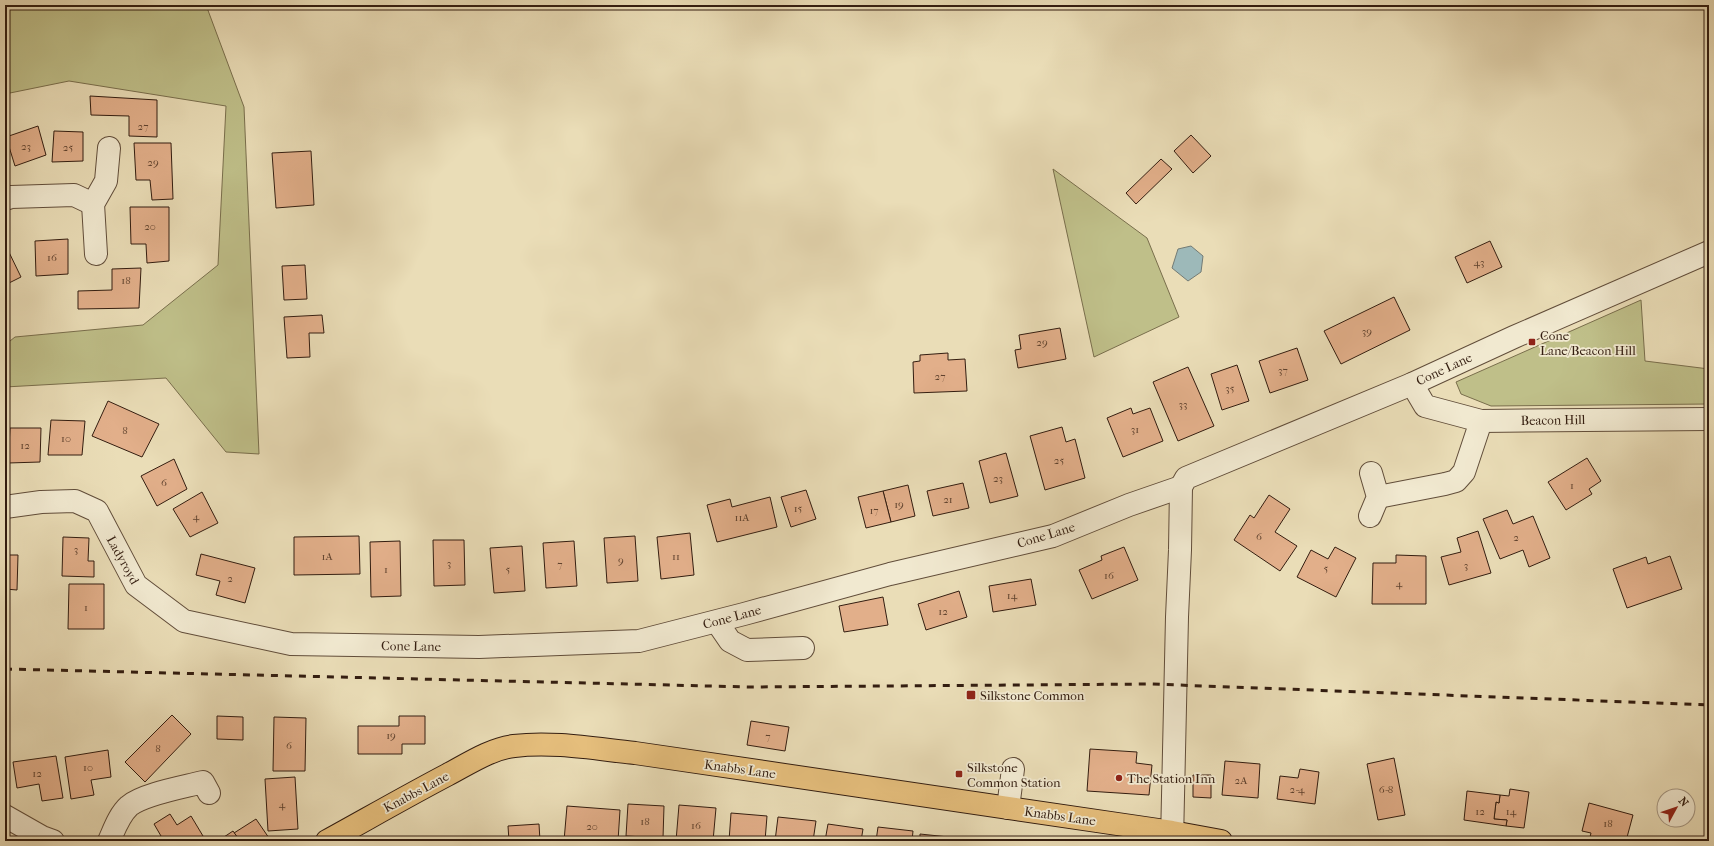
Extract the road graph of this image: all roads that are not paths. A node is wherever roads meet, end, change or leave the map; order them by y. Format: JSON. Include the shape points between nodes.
{"nodes":[{"id":1,"x":109,"y":148,"type":"dead end"},
{"id":2,"x":5,"y":199,"type":"edge"},
{"id":3,"x":93,"y":204,"type":"junction"},
{"id":4,"x":1709,"y":252,"type":"edge"},
{"id":5,"x":96,"y":254,"type":"dead end"},
{"id":6,"x":1412,"y":384,"type":"junction"},
{"id":7,"x":1709,"y":419,"type":"edge"},
{"id":8,"x":1481,"y":421,"type":"junction"},
{"id":9,"x":1371,"y":473,"type":"dead end"},
{"id":10,"x":1181,"y":487,"type":"junction"},
{"id":11,"x":5,"y":507,"type":"edge"},
{"id":12,"x":717,"y":622,"type":"junction"},
{"id":13,"x":268,"y":639,"type":"joint"},
{"id":14,"x":803,"y":648,"type":"dead end"},
{"id":15,"x":1013,"y":769,"type":"dead end"},
{"id":16,"x":209,"y":793,"type":"dead end"},
{"id":17,"x":1008,"y":808,"type":"junction"},
{"id":18,"x":5,"y":816,"type":"edge"},
{"id":19,"x":1172,"y":837,"type":"edge"},
{"id":20,"x":53,"y":841,"type":"edge"},
{"id":21,"x":108,"y":841,"type":"edge"},
{"id":22,"x":327,"y":841,"type":"edge"},
{"id":23,"x":1221,"y":841,"type":"edge"}],
"edges":[{"from":1,"to":3,"type":"street","via":[[106,181]]},
{"from":2,"to":3,"type":"street","via":[[74,195]]},
{"from":3,"to":5,"type":"street"},
{"from":4,"to":6,"type":"street","name":"Cone Lane"},
{"from":6,"to":8,"type":"street","name":"Beacon Hill","via":[[1425,406]]},
{"from":6,"to":10,"type":"street","name":"Cone Lane","via":[[1186,478]]},
{"from":7,"to":8,"type":"street","name":"Beacon Hill"},
{"from":8,"to":9,"type":"street","via":[[1464,472],[1456,481],[1374,506]]},
{"from":10,"to":12,"type":"street","name":"Cone Lane","via":[[1053,536],[890,574]]},
{"from":10,"to":19,"type":"street"},
{"from":11,"to":13,"type":"street","name":"Ladyroyd","via":[[76,500],[97,511],[136,585],[184,621]]},
{"from":12,"to":13,"type":"street","name":"Cone Lane","via":[[639,641],[479,647],[291,644]]},
{"from":12,"to":14,"type":"street","via":[[730,641],[747,650]]},
{"from":15,"to":17,"type":"street"},
{"from":16,"to":21,"type":"street","via":[[203,782],[142,798],[129,806]]},
{"from":17,"to":19,"type":"main road","name":"Knabbs Lane"},
{"from":17,"to":22,"type":"main road","name":"Knabbs Lane","via":[[635,753],[568,746],[513,746],[492,751]]},
{"from":18,"to":20,"type":"street"},
{"from":19,"to":23,"type":"main road","name":"Knabbs Lane"}]}
